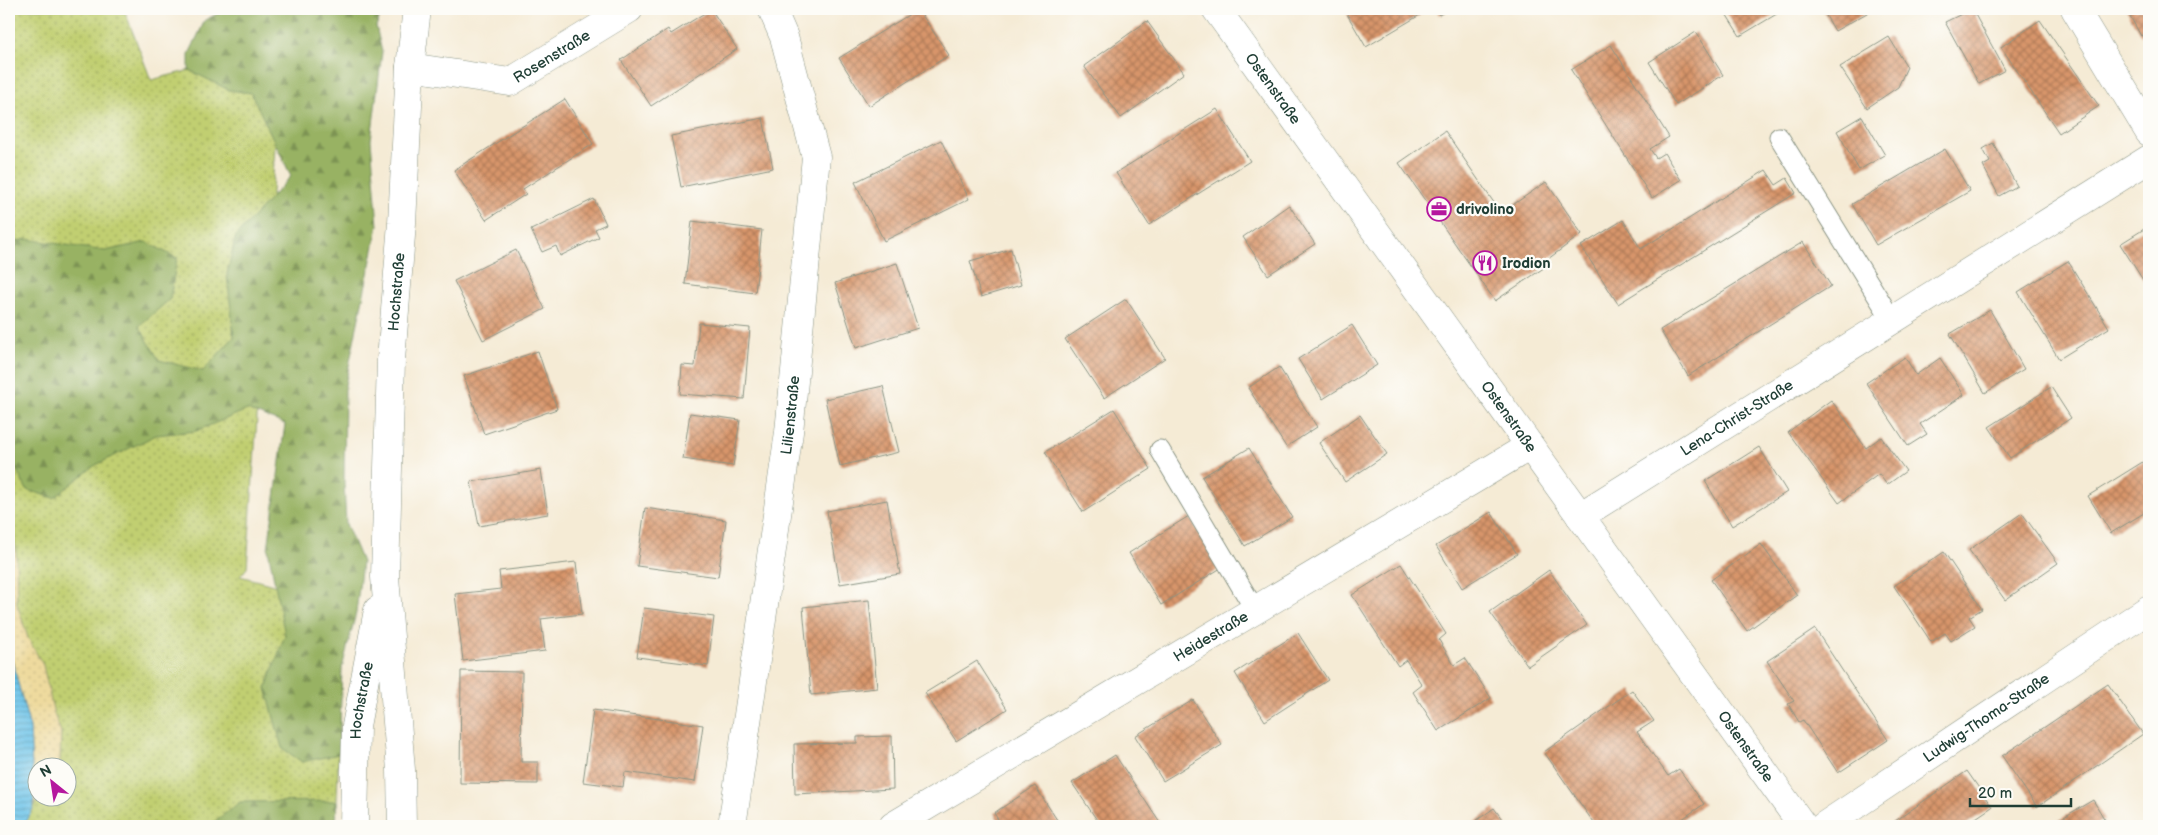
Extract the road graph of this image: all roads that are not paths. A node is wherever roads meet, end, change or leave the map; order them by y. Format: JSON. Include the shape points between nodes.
{"nodes":[{"id":1,"x":416,"y":9,"type":"edge"},
{"id":2,"x":629,"y":9,"type":"edge"},
{"id":3,"x":772,"y":9,"type":"edge"},
{"id":4,"x":2075,"y":9,"type":"edge"},
{"id":5,"x":1225,"y":12,"type":"edge"},
{"id":6,"x":410,"y":67,"type":"junction"},
{"id":7,"x":2149,"y":132,"type":"edge"},
{"id":8,"x":1778,"y":137,"type":"dead end"},
{"id":9,"x":2149,"y":159,"type":"edge"},
{"id":10,"x":1892,"y":320,"type":"junction"},
{"id":11,"x":1530,"y":446,"type":"junction"},
{"id":12,"x":1160,"y":450,"type":"dead end"},
{"id":13,"x":1580,"y":516,"type":"junction"},
{"id":14,"x":385,"y":577,"type":"junction"},
{"id":15,"x":2149,"y":609,"type":"edge"},
{"id":16,"x":1255,"y":610,"type":"junction"},
{"id":17,"x":354,"y":826,"type":"edge"},
{"id":18,"x":402,"y":826,"type":"edge"},
{"id":19,"x":732,"y":826,"type":"edge"},
{"id":20,"x":893,"y":826,"type":"edge"},
{"id":21,"x":1803,"y":826,"type":"edge"},
{"id":22,"x":1824,"y":826,"type":"edge"}],
"edges":[{"from":1,"to":6,"type":"street","name":"Hochstraße"},
{"from":2,"to":6,"type":"street","name":"Rosenstraße","via":[[510,82]]},
{"from":3,"to":19,"type":"street","name":"Lilienstraße","via":[[784,37],[816,157],[789,432]]},
{"from":4,"to":7,"type":"street"},
{"from":5,"to":11,"type":"street","name":"Ostenstraße"},
{"from":6,"to":14,"type":"street","name":"Hochstraße","via":[[391,360]]},
{"from":8,"to":10,"type":"lane"},
{"from":9,"to":10,"type":"street","name":"Lena-Christ-Straße"},
{"from":10,"to":13,"type":"street","name":"Lena-Christ-Straße"},
{"from":11,"to":13,"type":"street","name":"Ostenstraße"},
{"from":11,"to":16,"type":"street","name":"Heidestraße"},
{"from":12,"to":16,"type":"lane"},
{"from":13,"to":21,"type":"street","name":"Ostenstraße"},
{"from":14,"to":17,"type":"street","name":"Hochstraße","via":[[356,726]]},
{"from":14,"to":18,"type":"street","name":"Hochstraße","via":[[402,770]]},
{"from":15,"to":22,"type":"street","name":"Ludwig-Thoma-Straße"},
{"from":16,"to":20,"type":"street","name":"Heidestraße"}]}
